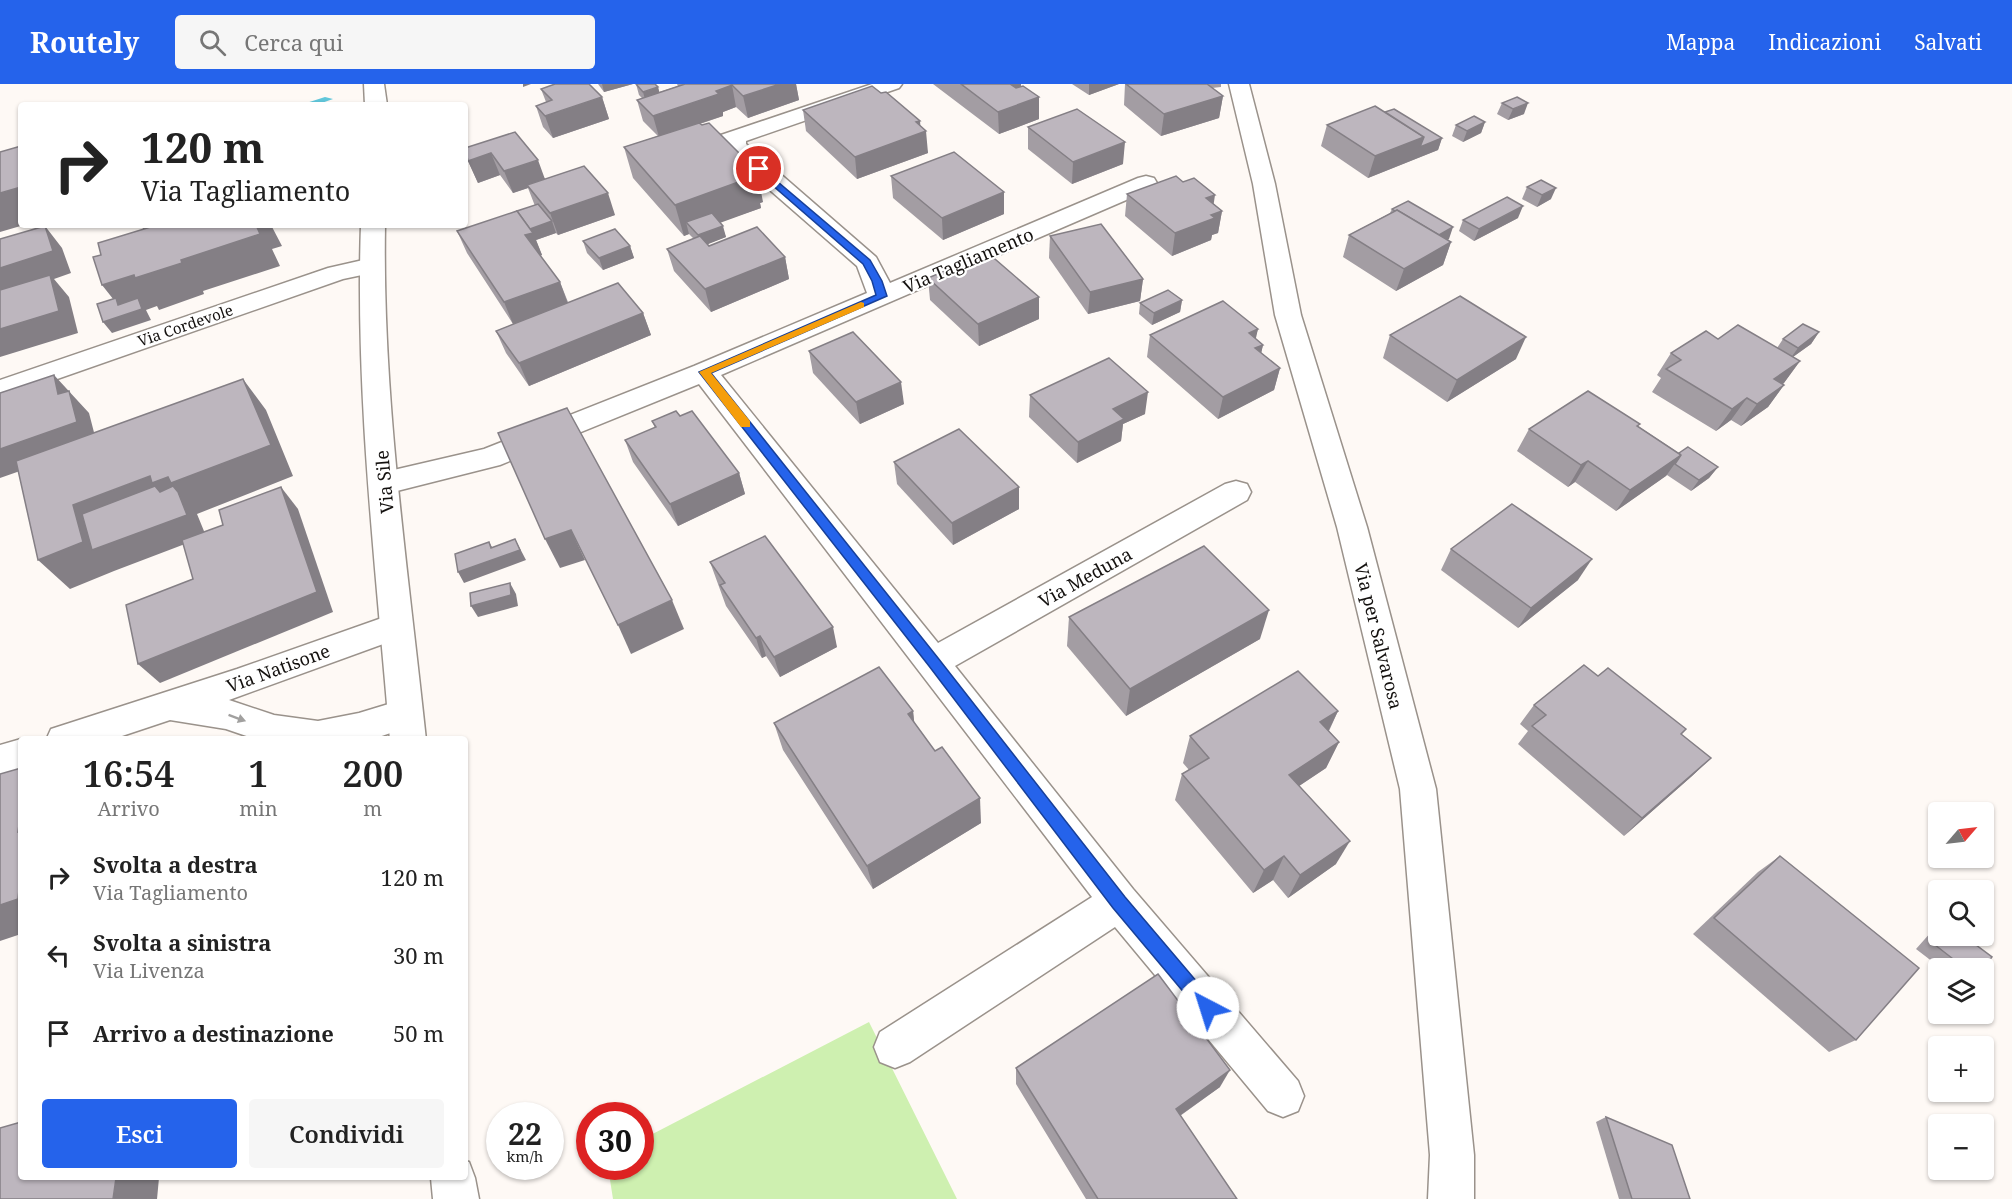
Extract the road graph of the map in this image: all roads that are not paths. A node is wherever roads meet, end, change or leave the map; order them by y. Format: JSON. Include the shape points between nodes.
{"nodes":[{"id":1,"x":374,"y":84,"type":"edge"},
{"id":2,"x":892,"y":84,"type":"edge"},
{"id":3,"x":1239,"y":84,"type":"edge"},
{"id":4,"x":376,"y":102,"type":"edge"},
{"id":5,"x":1146,"y":183,"type":"dead end"},
{"id":6,"x":373,"y":228,"type":"edge"},
{"id":7,"x":372,"y":266,"type":"junction"},
{"id":8,"x":881,"y":296,"type":"junction"},
{"id":9,"x":704,"y":372,"type":"junction"},
{"id":10,"x":0,"y":390,"type":"edge"},
{"id":11,"x":385,"y":483,"type":"junction"},
{"id":12,"x":1236,"y":492,"type":"dead end"},
{"id":13,"x":396,"y":626,"type":"junction"},
{"id":14,"x":933,"y":662,"type":"junction"},
{"id":15,"x":159,"y":708,"type":"junction"},
{"id":16,"x":406,"y":727,"type":"edge"},
{"id":17,"x":75,"y":736,"type":"edge"},
{"id":18,"x":18,"y":755,"type":"edge"},
{"id":19,"x":0,"y":761,"type":"edge"},
{"id":20,"x":1119,"y":902,"type":"junction"},
{"id":21,"x":895,"y":1047,"type":"dead end"},
{"id":22,"x":1283,"y":1096,"type":"dead end"},
{"id":23,"x":453,"y":1180,"type":"edge"},
{"id":24,"x":456,"y":1199,"type":"edge"},
{"id":25,"x":1451,"y":1199,"type":"edge"}],
"edges":[{"from":1,"to":4,"type":"street"},
{"from":2,"to":8,"type":"street","via":[[728,140],[867,262]]},
{"from":3,"to":25,"type":"street","name":"Via per Salvarosa","via":[[1264,184],[1288,315],[1352,527],[1418,789],[1452,1155]]},
{"from":5,"to":8,"type":"street","name":"Via Tagliamento"},
{"from":6,"to":7,"type":"street","name":"Via Sile"},
{"from":7,"to":10,"type":"street","name":"Via Cordevole","via":[[337,273]]},
{"from":7,"to":11,"type":"street","name":"Via Sile","via":[[375,387]]},
{"from":8,"to":9,"type":"street","name":"Via Tagliamento"},
{"from":9,"to":11,"type":"street","name":"Via Tagliamento","via":[[490,458]]},
{"from":9,"to":14,"type":"street"},
{"from":11,"to":13,"type":"street","name":"Via Sile"},
{"from":12,"to":14,"type":"street","name":"Via Meduna"},
{"from":13,"to":15,"type":"street","name":"Via Natisone"},
{"from":13,"to":16,"type":"street","name":"Via Sile"},
{"from":14,"to":20,"type":"street"},
{"from":15,"to":16,"type":"street","name":"Via Natisone","one_way":true,"via":[[226,714],[274,730],[318,736],[359,728]]},
{"from":15,"to":17,"type":"street","name":"Via Natisone"},
{"from":18,"to":19,"type":"street"},
{"from":20,"to":21,"type":"street"},
{"from":20,"to":22,"type":"street"},
{"from":23,"to":24,"type":"street"}]}
